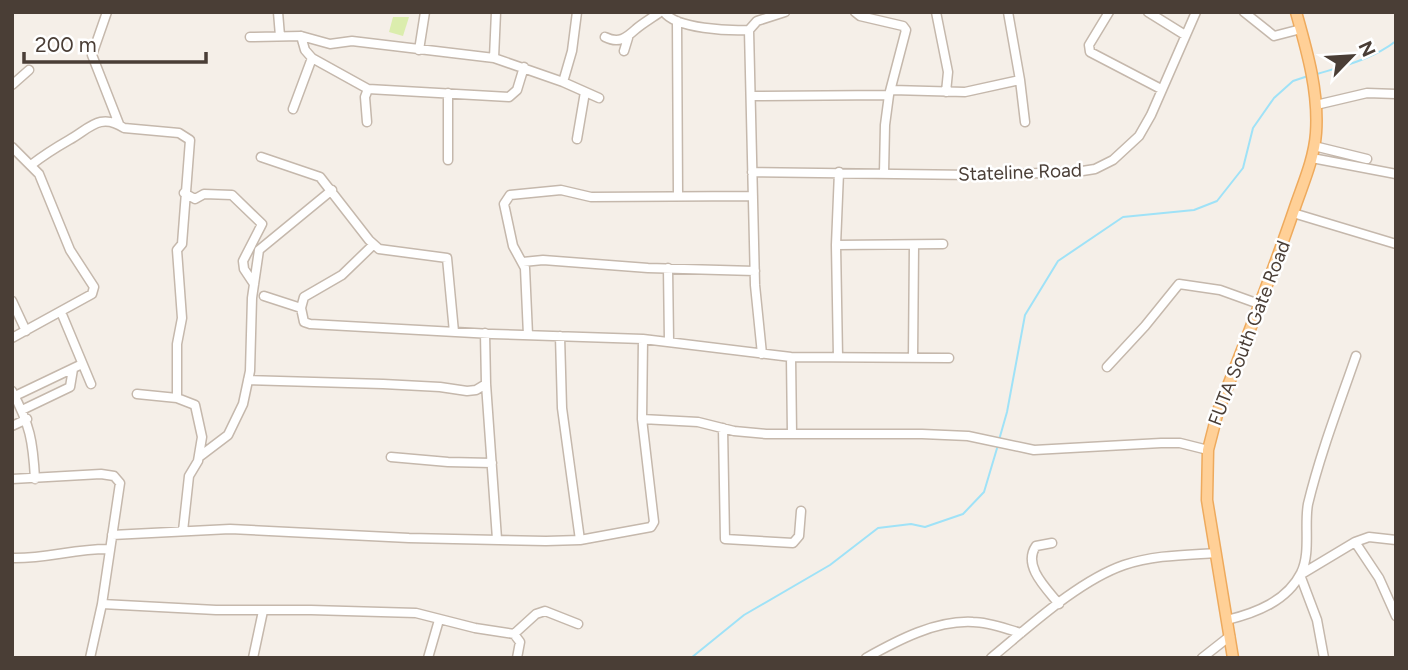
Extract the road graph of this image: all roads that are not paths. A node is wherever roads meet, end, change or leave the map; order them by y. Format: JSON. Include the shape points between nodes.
{"nodes":[{"id":1,"x":107,"y":12,"type":"edge"},
{"id":2,"x":278,"y":12,"type":"edge"},
{"id":3,"x":425,"y":12,"type":"edge"},
{"id":4,"x":496,"y":12,"type":"edge"},
{"id":5,"x":578,"y":12,"type":"edge"},
{"id":6,"x":662,"y":12,"type":"edge"},
{"id":7,"x":785,"y":12,"type":"edge"},
{"id":8,"x":855,"y":12,"type":"edge"},
{"id":9,"x":936,"y":12,"type":"edge"},
{"id":10,"x":1008,"y":12,"type":"edge"},
{"id":11,"x":1109,"y":12,"type":"edge"},
{"id":12,"x":1148,"y":12,"type":"edge"},
{"id":13,"x":1196,"y":12,"type":"edge"},
{"id":14,"x":1244,"y":12,"type":"edge"},
{"id":15,"x":1296,"y":12,"type":"edge"},
{"id":16,"x":677,"y":22,"type":"junction"},
{"id":17,"x":749,"y":30,"type":"junction"},
{"id":18,"x":1301,"y":30,"type":"junction"},
{"id":19,"x":1185,"y":35,"type":"junction"},
{"id":20,"x":280,"y":36,"type":"junction"},
{"id":21,"x":302,"y":36,"type":"junction"},
{"id":22,"x":250,"y":37,"type":"dead end"},
{"id":23,"x":606,"y":37,"type":"dead end"},
{"id":24,"x":628,"y":38,"type":"junction"},
{"id":25,"x":419,"y":50,"type":"junction"},
{"id":26,"x":624,"y":51,"type":"dead end"},
{"id":27,"x":312,"y":58,"type":"junction"},
{"id":28,"x":494,"y":58,"type":"junction"},
{"id":29,"x":524,"y":67,"type":"junction"},
{"id":30,"x":29,"y":70,"type":"dead end"},
{"id":31,"x":1020,"y":80,"type":"junction"},
{"id":32,"x":563,"y":82,"type":"junction"},
{"id":33,"x":12,"y":85,"type":"edge"},
{"id":34,"x":368,"y":89,"type":"junction"},
{"id":35,"x":1161,"y":89,"type":"junction"},
{"id":36,"x":585,"y":92,"type":"junction"},
{"id":37,"x":946,"y":92,"type":"junction"},
{"id":38,"x":448,"y":93,"type":"junction"},
{"id":39,"x":891,"y":93,"type":"junction"},
{"id":40,"x":1396,"y":94,"type":"edge"},
{"id":41,"x":752,"y":96,"type":"junction"},
{"id":42,"x":599,"y":98,"type":"dead end"},
{"id":43,"x":1317,"y":105,"type":"junction"},
{"id":44,"x":293,"y":109,"type":"dead end"},
{"id":45,"x":368,"y":122,"type":"dead end"},
{"id":46,"x":1025,"y":122,"type":"dead end"},
{"id":47,"x":119,"y":124,"type":"junction"},
{"id":48,"x":577,"y":139,"type":"dead end"},
{"id":49,"x":1314,"y":146,"type":"junction"},
{"id":50,"x":12,"y":147,"type":"edge"},
{"id":51,"x":261,"y":157,"type":"dead end"},
{"id":52,"x":1312,"y":158,"type":"junction"},
{"id":53,"x":1367,"y":159,"type":"dead end"},
{"id":54,"x":448,"y":160,"type":"dead end"},
{"id":55,"x":31,"y":165,"type":"junction"},
{"id":56,"x":752,"y":172,"type":"junction"},
{"id":57,"x":839,"y":173,"type":"junction"},
{"id":58,"x":884,"y":173,"type":"junction"},
{"id":59,"x":1396,"y":174,"type":"edge"},
{"id":60,"x":332,"y":190,"type":"junction"},
{"id":61,"x":184,"y":193,"type":"junction"},
{"id":62,"x":678,"y":195,"type":"junction"},
{"id":63,"x":753,"y":196,"type":"junction"},
{"id":64,"x":1293,"y":213,"type":"junction"},
{"id":65,"x":943,"y":244,"type":"dead end"},
{"id":66,"x":1396,"y":244,"type":"edge"},
{"id":67,"x":836,"y":245,"type":"junction"},
{"id":68,"x":914,"y":245,"type":"junction"},
{"id":69,"x":373,"y":246,"type":"junction"},
{"id":70,"x":523,"y":262,"type":"junction"},
{"id":71,"x":668,"y":268,"type":"junction"},
{"id":72,"x":755,"y":271,"type":"junction"},
{"id":73,"x":254,"y":284,"type":"junction"},
{"id":74,"x":264,"y":296,"type":"dead end"},
{"id":75,"x":12,"y":301,"type":"edge"},
{"id":76,"x":1259,"y":304,"type":"junction"},
{"id":77,"x":301,"y":308,"type":"junction"},
{"id":78,"x":61,"y":312,"type":"junction"},
{"id":79,"x":26,"y":331,"type":"junction"},
{"id":80,"x":454,"y":332,"type":"junction"},
{"id":81,"x":485,"y":333,"type":"junction"},
{"id":82,"x":528,"y":335,"type":"junction"},
{"id":83,"x":561,"y":335,"type":"junction"},
{"id":84,"x":12,"y":338,"type":"edge"},
{"id":85,"x":643,"y":339,"type":"junction"},
{"id":86,"x":669,"y":341,"type":"junction"},
{"id":87,"x":762,"y":354,"type":"junction"},
{"id":88,"x":1356,"y":356,"type":"dead end"},
{"id":89,"x":791,"y":357,"type":"junction"},
{"id":90,"x":838,"y":357,"type":"junction"},
{"id":91,"x":913,"y":358,"type":"junction"},
{"id":92,"x":949,"y":358,"type":"dead end"},
{"id":93,"x":82,"y":364,"type":"junction"},
{"id":94,"x":1107,"y":367,"type":"dead end"},
{"id":95,"x":73,"y":369,"type":"junction"},
{"id":96,"x":248,"y":380,"type":"junction"},
{"id":97,"x":91,"y":384,"type":"dead end"},
{"id":98,"x":486,"y":384,"type":"junction"},
{"id":99,"x":14,"y":394,"type":"edge"},
{"id":100,"x":137,"y":394,"type":"dead end"},
{"id":101,"x":177,"y":398,"type":"junction"},
{"id":102,"x":24,"y":415,"type":"junction"},
{"id":103,"x":642,"y":419,"type":"junction"},
{"id":104,"x":12,"y":426,"type":"edge"},
{"id":105,"x":723,"y":428,"type":"junction"},
{"id":106,"x":792,"y":434,"type":"junction"},
{"id":107,"x":218,"y":442,"type":"junction"},
{"id":108,"x":201,"y":444,"type":"junction"},
{"id":109,"x":1208,"y":450,"type":"junction"},
{"id":110,"x":199,"y":457,"type":"junction"},
{"id":111,"x":391,"y":457,"type":"dead end"},
{"id":112,"x":492,"y":463,"type":"junction"},
{"id":113,"x":35,"y":479,"type":"junction"},
{"id":114,"x":12,"y":480,"type":"edge"},
{"id":115,"x":801,"y":511,"type":"dead end"},
{"id":116,"x":183,"y":531,"type":"junction"},
{"id":117,"x":111,"y":535,"type":"junction"},
{"id":118,"x":497,"y":539,"type":"junction"},
{"id":119,"x":580,"y":540,"type":"junction"},
{"id":120,"x":1396,"y":540,"type":"edge"},
{"id":121,"x":1355,"y":542,"type":"junction"},
{"id":122,"x":1052,"y":543,"type":"dead end"},
{"id":123,"x":110,"y":549,"type":"junction"},
{"id":124,"x":1216,"y":553,"type":"junction"},
{"id":125,"x":12,"y":558,"type":"edge"},
{"id":126,"x":1300,"y":575,"type":"junction"},
{"id":127,"x":102,"y":604,"type":"junction"},
{"id":128,"x":1059,"y":604,"type":"junction"},
{"id":129,"x":264,"y":611,"type":"junction"},
{"id":130,"x":1396,"y":616,"type":"edge"},
{"id":131,"x":439,"y":620,"type":"junction"},
{"id":132,"x":1227,"y":620,"type":"junction"},
{"id":133,"x":578,"y":624,"type":"dead end"},
{"id":134,"x":1021,"y":633,"type":"junction"},
{"id":135,"x":514,"y":634,"type":"junction"},
{"id":136,"x":1230,"y":636,"type":"junction"},
{"id":137,"x":90,"y":658,"type":"edge"},
{"id":138,"x":253,"y":658,"type":"edge"},
{"id":139,"x":428,"y":658,"type":"edge"},
{"id":140,"x":517,"y":658,"type":"edge"},
{"id":141,"x":866,"y":658,"type":"edge"},
{"id":142,"x":991,"y":658,"type":"edge"},
{"id":143,"x":1202,"y":658,"type":"edge"},
{"id":144,"x":1233,"y":658,"type":"edge"},
{"id":145,"x":1324,"y":658,"type":"edge"}],
"edges":[{"from":1,"to":47,"type":"street","via":[[92,55]]},
{"from":2,"to":20,"type":"street"},
{"from":3,"to":25,"type":"street"},
{"from":4,"to":28,"type":"street"},
{"from":5,"to":32,"type":"street"},
{"from":6,"to":16,"type":"street"},
{"from":6,"to":24,"type":"street"},
{"from":7,"to":17,"type":"street","via":[[757,21]]},
{"from":8,"to":39,"type":"street","via":[[905,27]]},
{"from":9,"to":37,"type":"street","via":[[948,72]]},
{"from":10,"to":31,"type":"street"},
{"from":11,"to":35,"type":"street","via":[[1090,52]]},
{"from":12,"to":19,"type":"street"},
{"from":13,"to":19,"type":"street","name":"Stateline Road"},
{"from":14,"to":18,"type":"street","via":[[1275,36]]},
{"from":15,"to":18,"type":"main road","name":"FUTA South Gate Road"},
{"from":16,"to":17,"type":"street"},
{"from":16,"to":62,"type":"street"},
{"from":17,"to":41,"type":"street"},
{"from":18,"to":43,"type":"main road","name":"FUTA South Gate Road"},
{"from":19,"to":35,"type":"street","name":"Stateline Road"},
{"from":20,"to":21,"type":"street"},
{"from":20,"to":22,"type":"street"},
{"from":21,"to":25,"type":"street","via":[[330,44],[352,41]]},
{"from":21,"to":27,"type":"street","via":[[304,50]]},
{"from":23,"to":24,"type":"street"},
{"from":24,"to":26,"type":"street"},
{"from":25,"to":28,"type":"street"},
{"from":27,"to":34,"type":"street"},
{"from":27,"to":44,"type":"street"},
{"from":28,"to":29,"type":"street"},
{"from":29,"to":32,"type":"street"},
{"from":29,"to":38,"type":"street","via":[[517,90],[509,97]]},
{"from":30,"to":33,"type":"street"},
{"from":31,"to":37,"type":"street"},
{"from":31,"to":46,"type":"street"},
{"from":32,"to":36,"type":"street"},
{"from":34,"to":38,"type":"street"},
{"from":34,"to":45,"type":"street"},
{"from":35,"to":58,"type":"street","name":"Stateline Road","via":[[1139,136],[1095,169]]},
{"from":36,"to":42,"type":"street"},
{"from":36,"to":48,"type":"street"},
{"from":37,"to":39,"type":"street"},
{"from":38,"to":54,"type":"street"},
{"from":39,"to":41,"type":"street"},
{"from":39,"to":58,"type":"street","via":[[883,137]]},
{"from":40,"to":43,"type":"street","via":[[1367,93]]},
{"from":41,"to":56,"type":"street"},
{"from":43,"to":49,"type":"main road","name":"FUTA South Gate Road"},
{"from":47,"to":55,"type":"street","via":[[94,122]]},
{"from":47,"to":61,"type":"street","via":[[188,138]]},
{"from":49,"to":52,"type":"main road","name":"FUTA South Gate Road"},
{"from":49,"to":53,"type":"street"},
{"from":50,"to":55,"type":"street"},
{"from":51,"to":60,"type":"street","via":[[312,172]]},
{"from":52,"to":59,"type":"street"},
{"from":52,"to":64,"type":"main road","name":"FUTA South Gate Road"},
{"from":55,"to":78,"type":"street","via":[[39,174],[70,250],[94,287],[92,294]]},
{"from":56,"to":57,"type":"street","name":"Stateline Road"},
{"from":56,"to":63,"type":"street"},
{"from":57,"to":58,"type":"street","name":"Stateline Road"},
{"from":57,"to":67,"type":"street"},
{"from":60,"to":69,"type":"street"},
{"from":60,"to":73,"type":"street","via":[[260,247]]},
{"from":61,"to":73,"type":"street","via":[[195,199],[204,194],[232,195],[262,224],[243,261]]},
{"from":61,"to":101,"type":"street","via":[[182,244],[177,250],[182,318]]},
{"from":62,"to":63,"type":"street"},
{"from":62,"to":70,"type":"street","via":[[591,197],[561,190],[510,195],[504,204],[509,232]]},
{"from":63,"to":72,"type":"street"},
{"from":64,"to":66,"type":"street"},
{"from":64,"to":76,"type":"main road","name":"FUTA South Gate Road"},
{"from":65,"to":68,"type":"street"},
{"from":67,"to":68,"type":"street"},
{"from":67,"to":90,"type":"street"},
{"from":68,"to":91,"type":"street"},
{"from":69,"to":77,"type":"street","via":[[342,275],[307,295]]},
{"from":69,"to":80,"type":"street","via":[[447,258]]},
{"from":70,"to":71,"type":"street"},
{"from":70,"to":82,"type":"street"},
{"from":71,"to":72,"type":"street"},
{"from":71,"to":86,"type":"street"},
{"from":72,"to":87,"type":"street"},
{"from":73,"to":96,"type":"street"},
{"from":74,"to":77,"type":"street"},
{"from":75,"to":79,"type":"street"},
{"from":76,"to":94,"type":"street","via":[[1220,290],[1179,284]]},
{"from":76,"to":109,"type":"main road","name":"FUTA South Gate Road"},
{"from":77,"to":80,"type":"street","via":[[302,319],[310,324]]},
{"from":78,"to":79,"type":"street"},
{"from":78,"to":93,"type":"street"},
{"from":79,"to":84,"type":"street"},
{"from":80,"to":81,"type":"street"},
{"from":81,"to":82,"type":"street"},
{"from":81,"to":98,"type":"street"},
{"from":82,"to":83,"type":"street"},
{"from":83,"to":85,"type":"street"},
{"from":83,"to":119,"type":"street","via":[[562,408]]},
{"from":85,"to":86,"type":"street"},
{"from":85,"to":103,"type":"street"},
{"from":86,"to":87,"type":"street"},
{"from":87,"to":89,"type":"street"},
{"from":88,"to":126,"type":"street","via":[[1308,507]]},
{"from":89,"to":90,"type":"street"},
{"from":89,"to":106,"type":"street"},
{"from":90,"to":91,"type":"street"},
{"from":91,"to":92,"type":"street"},
{"from":93,"to":95,"type":"street"},
{"from":93,"to":97,"type":"street"},
{"from":95,"to":99,"type":"street"},
{"from":95,"to":102,"type":"street","via":[[70,387]]},
{"from":96,"to":98,"type":"street","via":[[467,391]]},
{"from":96,"to":107,"type":"street","via":[[237,420]]},
{"from":98,"to":112,"type":"street"},
{"from":99,"to":102,"type":"street"},
{"from":100,"to":101,"type":"street"},
{"from":101,"to":108,"type":"street","via":[[195,405]]},
{"from":102,"to":104,"type":"street"},
{"from":102,"to":113,"type":"street","via":[[33,444]]},
{"from":103,"to":105,"type":"street"},
{"from":103,"to":119,"type":"street","via":[[654,525]]},
{"from":105,"to":106,"type":"street"},
{"from":105,"to":115,"type":"street","via":[[725,539],[793,543],[799,536]]},
{"from":106,"to":109,"type":"street","via":[[968,436],[1034,450],[1180,443]]},
{"from":107,"to":108,"type":"street"},
{"from":107,"to":110,"type":"street"},
{"from":108,"to":110,"type":"street"},
{"from":109,"to":124,"type":"main road","name":"FUTA South Gate Road","via":[[1207,499]]},
{"from":110,"to":116,"type":"street","via":[[189,476]]},
{"from":111,"to":112,"type":"street"},
{"from":112,"to":118,"type":"street"},
{"from":113,"to":114,"type":"street"},
{"from":113,"to":117,"type":"street","via":[[101,474],[118,478],[121,489]]},
{"from":116,"to":117,"type":"street"},
{"from":116,"to":118,"type":"street"},
{"from":117,"to":123,"type":"street"},
{"from":118,"to":119,"type":"street"},
{"from":120,"to":121,"type":"street","via":[[1369,537]]},
{"from":121,"to":126,"type":"street"},
{"from":121,"to":130,"type":"street"},
{"from":122,"to":128,"type":"street","via":[[1036,546],[1031,562]]},
{"from":123,"to":125,"type":"street"},
{"from":123,"to":127,"type":"street"},
{"from":124,"to":128,"type":"street","via":[[1122,566]]},
{"from":124,"to":132,"type":"main road","name":"FUTA South Gate Road"},
{"from":126,"to":132,"type":"street","via":[[1270,605]]},
{"from":126,"to":145,"type":"street","via":[[1317,620]]},
{"from":127,"to":129,"type":"street"},
{"from":127,"to":137,"type":"street"},
{"from":128,"to":134,"type":"street"},
{"from":129,"to":131,"type":"street","via":[[416,613]]},
{"from":129,"to":138,"type":"street"},
{"from":131,"to":135,"type":"street"},
{"from":131,"to":139,"type":"street"},
{"from":132,"to":136,"type":"main road","name":"FUTA South Gate Road"},
{"from":133,"to":135,"type":"street","via":[[545,611]]},
{"from":134,"to":141,"type":"street","via":[[963,622],[928,629]]},
{"from":134,"to":142,"type":"street"},
{"from":135,"to":140,"type":"street","via":[[520,642]]},
{"from":136,"to":143,"type":"street"},
{"from":136,"to":144,"type":"main road","name":"FUTA South Gate Road"}]}
